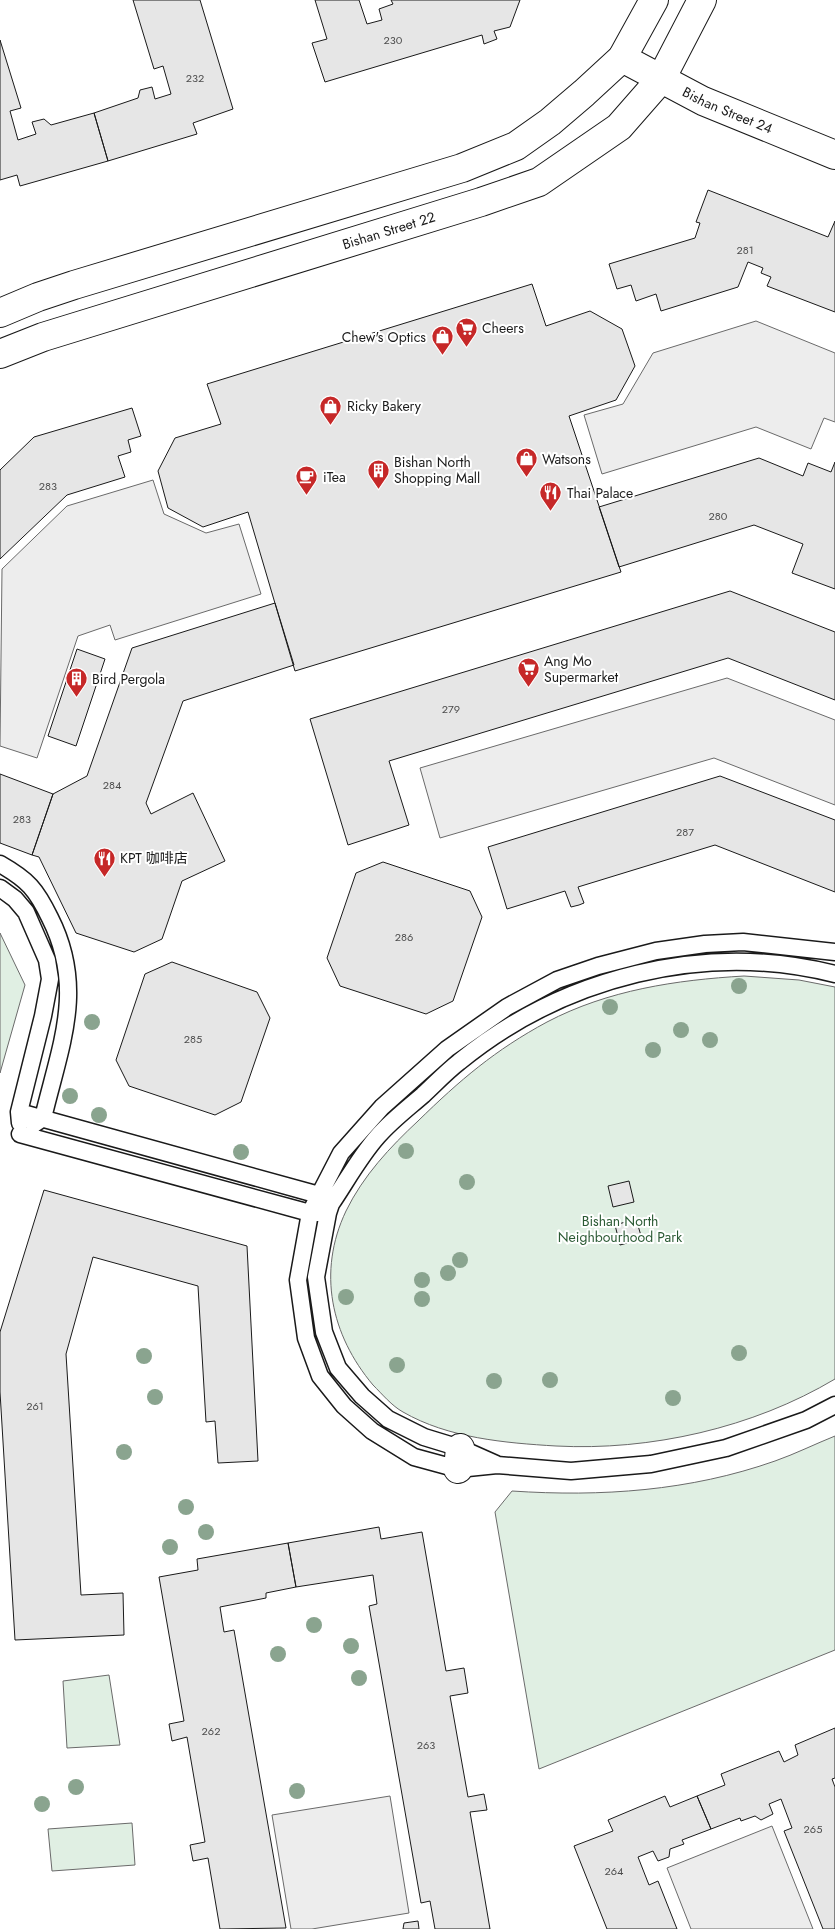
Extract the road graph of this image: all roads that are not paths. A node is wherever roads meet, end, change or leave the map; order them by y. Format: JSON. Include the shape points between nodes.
{"nodes":[{"id":1,"x":654,"y":0,"type":"edge"},
{"id":2,"x":702,"y":0,"type":"edge"},
{"id":3,"x":622,"y":58,"type":"junction"},
{"id":4,"x":661,"y":79,"type":"junction"},
{"id":5,"x":835,"y":154,"type":"edge"},
{"id":6,"x":0,"y":313,"type":"edge"},
{"id":7,"x":0,"y":354,"type":"edge"},
{"id":8,"x":0,"y":864,"type":"edge"},
{"id":9,"x":0,"y":888,"type":"edge"},
{"id":10,"x":835,"y":952,"type":"edge"},
{"id":11,"x":835,"y":974,"type":"edge"},
{"id":12,"x":19,"y":1112,"type":"junction"},
{"id":13,"x":43,"y":1118,"type":"junction"},
{"id":14,"x":20,"y":1134,"type":"junction"},
{"id":15,"x":326,"y":1204,"type":"junction"},
{"id":16,"x":310,"y":1213,"type":"junction"},
{"id":17,"x":835,"y":1404,"type":"edge"},
{"id":18,"x":459,"y":1458,"type":"junction"}],
"edges":[{"from":1,"to":3,"type":"main road"},
{"from":2,"to":4,"type":"main road","name":"Bishan Street 22"},
{"from":3,"to":4,"type":"main road","name":"Bishan Street 24"},
{"from":3,"to":6,"type":"main road","via":[[550,122],[507,150],[462,168],[74,285]]},
{"from":4,"to":5,"type":"main road","name":"Bishan Street 24","via":[[703,101]]},
{"from":4,"to":7,"type":"main road","name":"Bishan Street 22","via":[[619,127],[538,182],[43,337]]},
{"from":8,"to":13,"type":"lane","via":[[25,878],[40,898],[62,940],[69,970],[65,1028]]},
{"from":9,"to":12,"type":"lane","via":[[26,912],[47,960],[50,979]]},
{"from":10,"to":15,"type":"lane","via":[[743,942],[705,944],[656,951],[558,980],[507,1007],[447,1049],[396,1094],[341,1153]]},
{"from":11,"to":15,"type":"lane","via":[[745,961],[709,963],[658,968],[604,981],[564,998],[514,1025],[460,1061],[378,1136]]},
{"from":12,"to":13,"type":"lane"},
{"from":12,"to":14,"type":"lane"},
{"from":13,"to":14,"type":"lane"},
{"from":13,"to":15,"type":"lane"},
{"from":14,"to":16,"type":"lane"},
{"from":15,"to":16,"type":"lane"},
{"from":15,"to":18,"type":"lane","via":[[316,1277],[324,1332],[338,1368],[388,1419]]},
{"from":16,"to":18,"type":"lane","via":[[298,1280],[306,1338],[320,1376],[344,1406],[372,1431],[414,1457]]},
{"from":17,"to":18,"type":"lane","via":[[806,1420],[726,1448],[651,1464],[571,1471],[497,1465]]}]}
